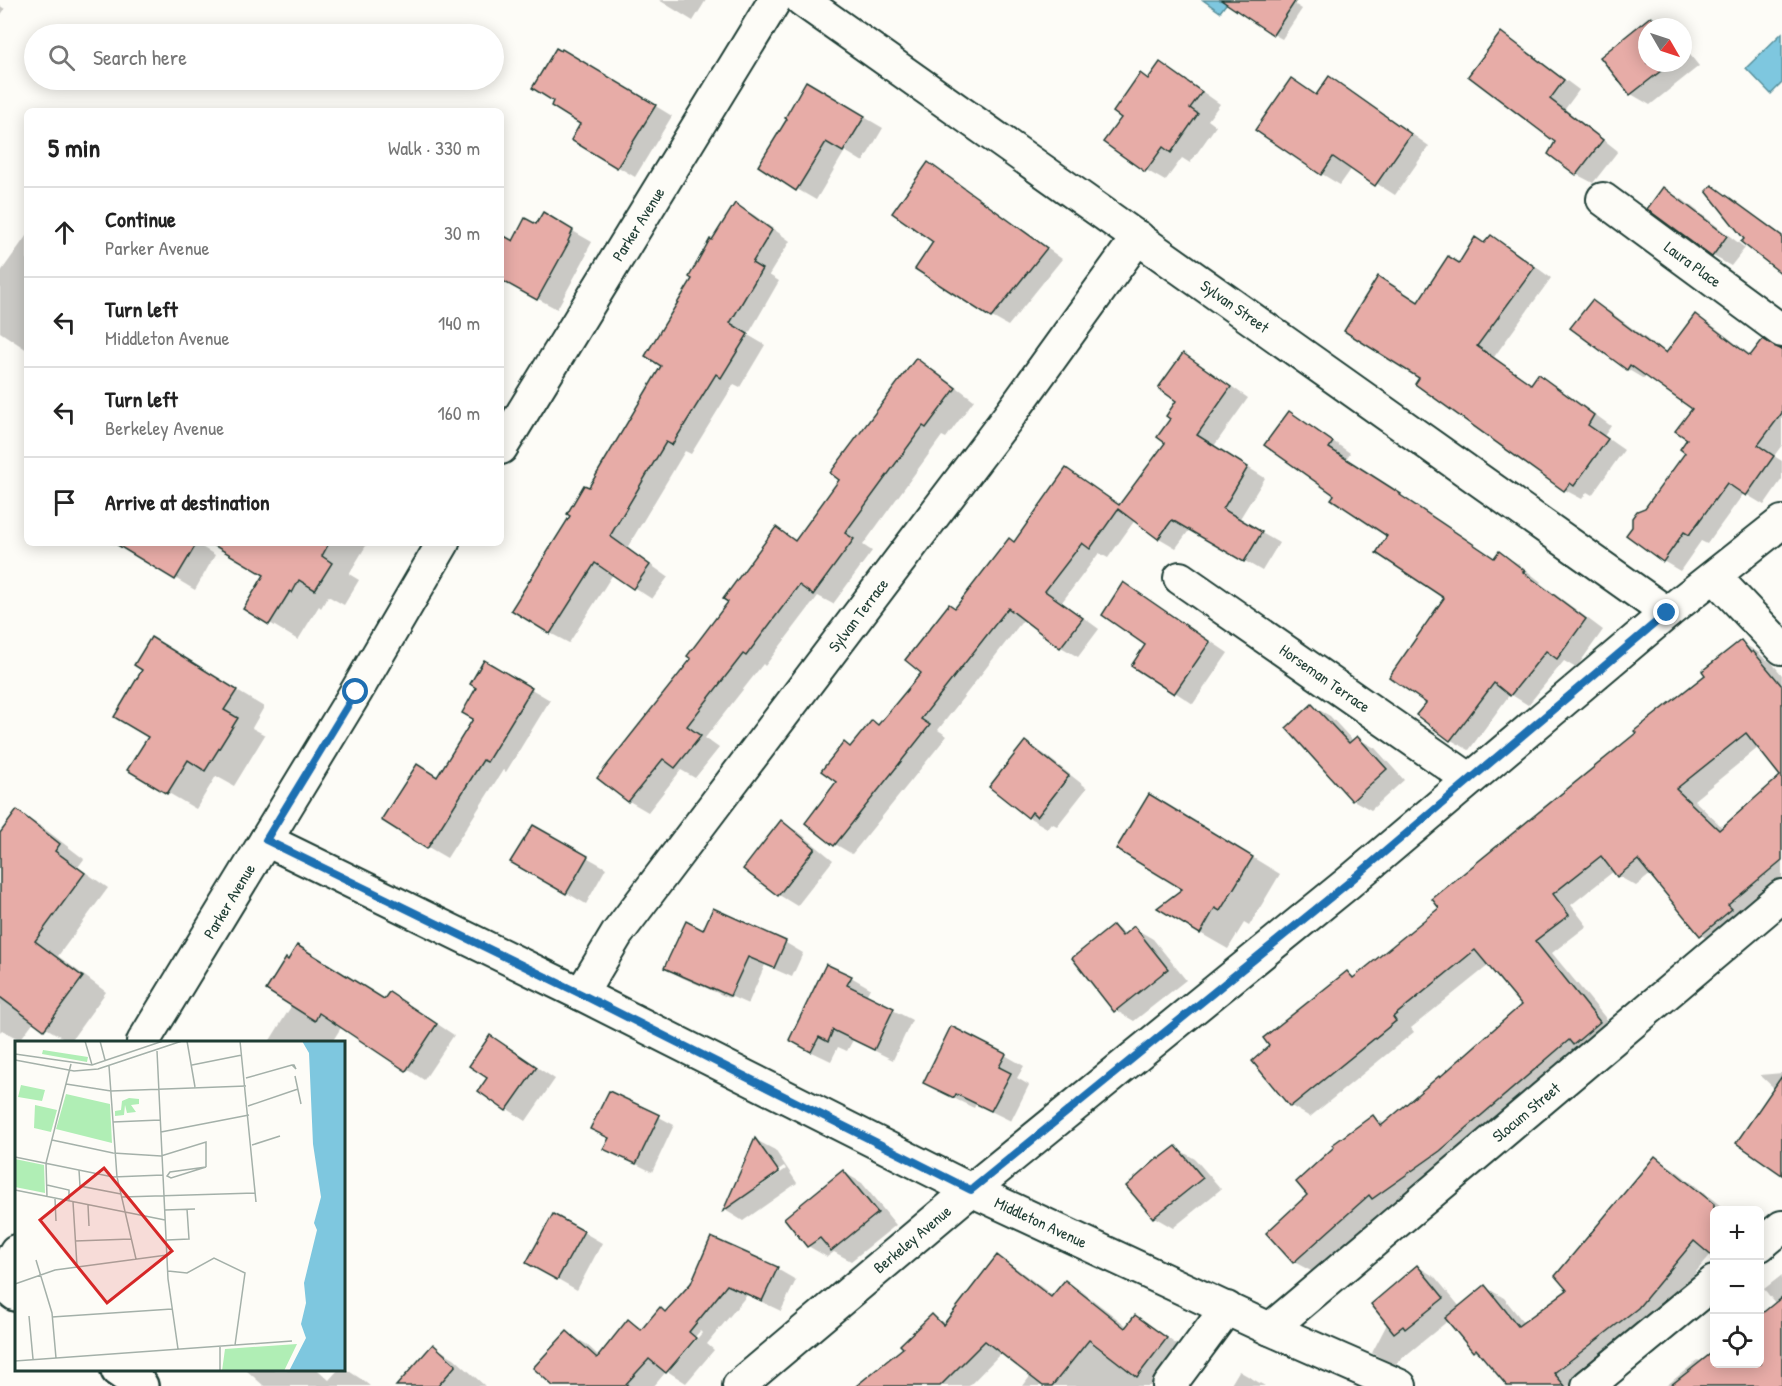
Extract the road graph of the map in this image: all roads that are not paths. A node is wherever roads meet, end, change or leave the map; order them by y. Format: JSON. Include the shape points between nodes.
{"nodes":[{"id":1,"x":775,"y":0,"type":"edge"},
{"id":2,"x":802,"y":0,"type":"edge"},
{"id":3,"x":1603,"y":199,"type":"dead end"},
{"id":4,"x":1138,"y":237,"type":"junction"},
{"id":5,"x":1782,"y":331,"type":"edge"},
{"id":6,"x":504,"y":443,"type":"edge"},
{"id":7,"x":1782,"y":522,"type":"edge"},
{"id":8,"x":441,"y":546,"type":"edge"},
{"id":9,"x":1714,"y":576,"type":"junction"},
{"id":10,"x":1180,"y":578,"type":"dead end"},
{"id":11,"x":1667,"y":613,"type":"junction"},
{"id":12,"x":1782,"y":648,"type":"edge"},
{"id":13,"x":1469,"y":779,"type":"junction"},
{"id":14,"x":266,"y":840,"type":"junction"},
{"id":15,"x":1782,"y":896,"type":"edge"},
{"id":16,"x":581,"y":994,"type":"junction"},
{"id":17,"x":144,"y":1041,"type":"edge"},
{"id":18,"x":971,"y":1190,"type":"junction"},
{"id":19,"x":1782,"y":1227,"type":"edge"},
{"id":20,"x":1764,"y":1242,"type":"edge"},
{"id":21,"x":15,"y":1253,"type":"edge"},
{"id":22,"x":0,"y":1280,"type":"edge"},
{"id":23,"x":1710,"y":1285,"type":"edge"},
{"id":24,"x":15,"y":1293,"type":"edge"},
{"id":25,"x":1227,"y":1308,"type":"junction"},
{"id":26,"x":1269,"y":1329,"type":"junction"},
{"id":27,"x":119,"y":1371,"type":"edge"},
{"id":28,"x":141,"y":1386,"type":"edge"},
{"id":29,"x":739,"y":1386,"type":"edge"},
{"id":30,"x":1169,"y":1386,"type":"edge"},
{"id":31,"x":1400,"y":1386,"type":"edge"},
{"id":32,"x":1588,"y":1386,"type":"edge"}],
"edges":[{"from":1,"to":6,"type":"street","name":"Parker Avenue"},
{"from":2,"to":4,"type":"street","name":"Sylvan Street"},
{"from":3,"to":5,"type":"street","name":"Laura Place"},
{"from":4,"to":11,"type":"street","name":"Sylvan Street"},
{"from":4,"to":16,"type":"street","name":"Sylvan Terrace","via":[[1012,412],[617,934]]},
{"from":7,"to":9,"type":"street","name":"Berkeley Avenue"},
{"from":8,"to":14,"type":"street","name":"Parker Avenue"},
{"from":9,"to":11,"type":"street","name":"Berkeley Avenue"},
{"from":9,"to":12,"type":"street"},
{"from":10,"to":13,"type":"street","name":"Horseman Terrace"},
{"from":11,"to":13,"type":"street","name":"Berkeley Avenue"},
{"from":13,"to":18,"type":"street","name":"Berkeley Avenue","via":[[1348,883]]},
{"from":14,"to":16,"type":"street","name":"Middleton Avenue"},
{"from":14,"to":17,"type":"street","name":"Parker Avenue"},
{"from":15,"to":26,"type":"street","name":"Slocum Street"},
{"from":16,"to":18,"type":"street","name":"Middleton Avenue"},
{"from":18,"to":25,"type":"street","name":"Middleton Avenue"},
{"from":18,"to":29,"type":"street","name":"Berkeley Avenue"},
{"from":19,"to":20,"type":"street"},
{"from":21,"to":22,"type":"street"},
{"from":22,"to":24,"type":"street"},
{"from":23,"to":32,"type":"street"},
{"from":25,"to":26,"type":"street","name":"Middleton Avenue"},
{"from":25,"to":30,"type":"street"},
{"from":26,"to":31,"type":"street","name":"Middleton Avenue"},
{"from":27,"to":28,"type":"street"}]}
